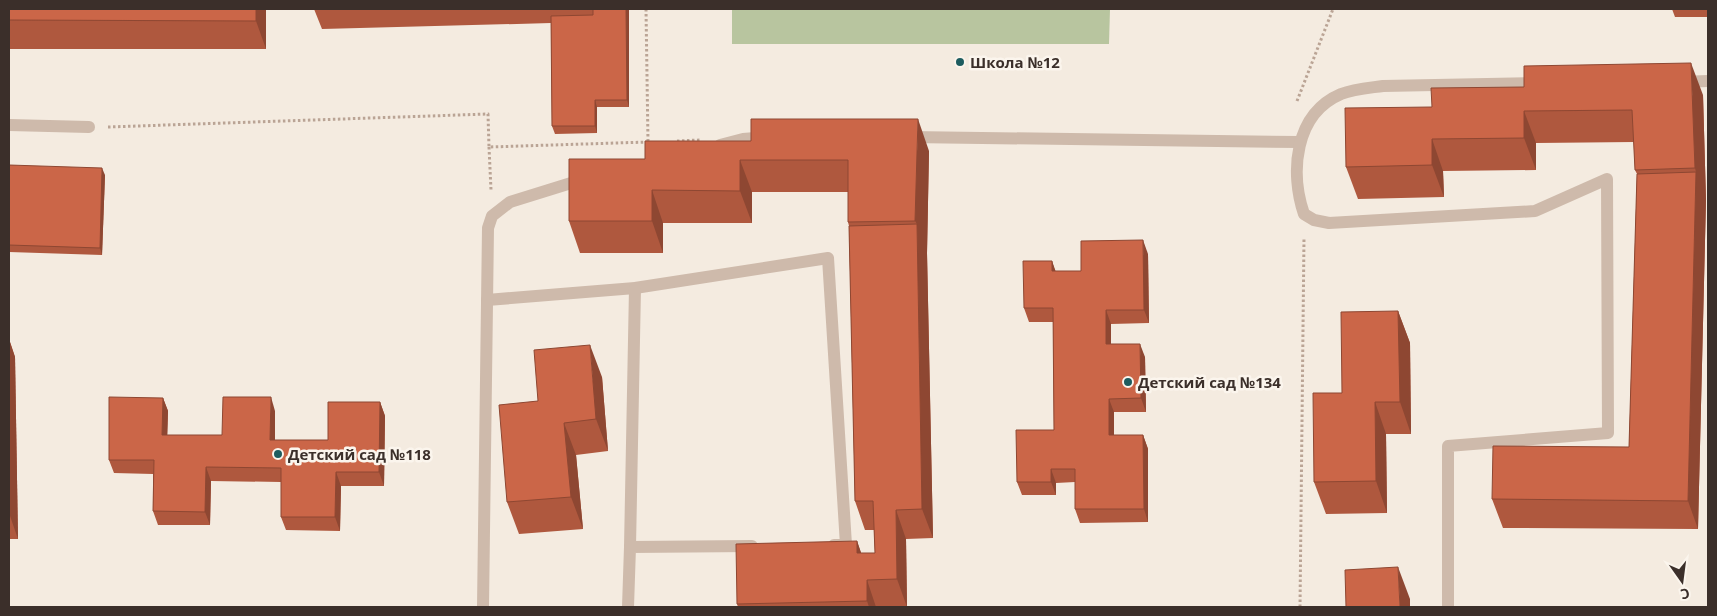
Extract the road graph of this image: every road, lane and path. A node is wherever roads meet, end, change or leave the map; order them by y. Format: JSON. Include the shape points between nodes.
{"nodes":[{"id":1,"x":646,"y":9,"type":"edge"},
{"id":2,"x":1333,"y":9,"type":"edge"},
{"id":3,"x":1708,"y":81,"type":"edge"},
{"id":4,"x":1669,"y":82,"type":"edge"},
{"id":5,"x":1550,"y":83,"type":"edge"},
{"id":6,"x":1295,"y":106,"type":"dead end"},
{"id":7,"x":9,"y":125,"type":"edge"},
{"id":8,"x":89,"y":127,"type":"joint"},
{"id":9,"x":784,"y":135,"type":"edge"},
{"id":10,"x":898,"y":137,"type":"edge"},
{"id":11,"x":648,"y":142,"type":"junction"},
{"id":12,"x":657,"y":142,"type":"edge"},
{"id":13,"x":667,"y":142,"type":"edge"},
{"id":14,"x":1299,"y":142,"type":"junction"},
{"id":15,"x":707,"y":144,"type":"joint"},
{"id":16,"x":489,"y":147,"type":"junction"},
{"id":17,"x":597,"y":176,"type":"edge"},
{"id":18,"x":1304,"y":214,"type":"junction"},
{"id":19,"x":492,"y":216,"type":"junction"},
{"id":20,"x":635,"y":288,"type":"junction"},
{"id":21,"x":487,"y":300,"type":"junction"},
{"id":22,"x":817,"y":545,"type":"edge"},
{"id":23,"x":767,"y":546,"type":"edge"},
{"id":24,"x":630,"y":547,"type":"junction"},
{"id":25,"x":483,"y":607,"type":"edge"},
{"id":26,"x":628,"y":607,"type":"edge"},
{"id":27,"x":1300,"y":607,"type":"edge"},
{"id":28,"x":1448,"y":607,"type":"edge"}],
"edges":[{"from":1,"to":11,"type":"path"},
{"from":2,"to":6,"type":"path"},
{"from":3,"to":4,"type":"lane"},
{"from":5,"to":14,"type":"lane","via":[[1360,89],[1340,95],[1324,106]]},
{"from":7,"to":8,"type":"lane"},
{"from":8,"to":16,"type":"path","via":[[488,114]]},
{"from":9,"to":15,"type":"lane"},
{"from":10,"to":14,"type":"lane"},
{"from":11,"to":12,"type":"path"},
{"from":11,"to":16,"type":"path"},
{"from":13,"to":15,"type":"path"},
{"from":14,"to":18,"type":"lane","via":[[1296,173]]},
{"from":16,"to":19,"type":"path"},
{"from":17,"to":19,"type":"lane","via":[[510,202]]},
{"from":18,"to":27,"type":"path"},
{"from":18,"to":28,"type":"lane","via":[[1314,220],[1344,224],[1535,211],[1607,179],[1608,433],[1448,446]]},
{"from":19,"to":21,"type":"lane","via":[[488,228]]},
{"from":20,"to":21,"type":"lane"},
{"from":20,"to":22,"type":"lane","via":[[828,258],[846,545]]},
{"from":20,"to":24,"type":"lane"},
{"from":21,"to":25,"type":"lane"},
{"from":23,"to":24,"type":"lane"},
{"from":24,"to":26,"type":"lane"}]}
